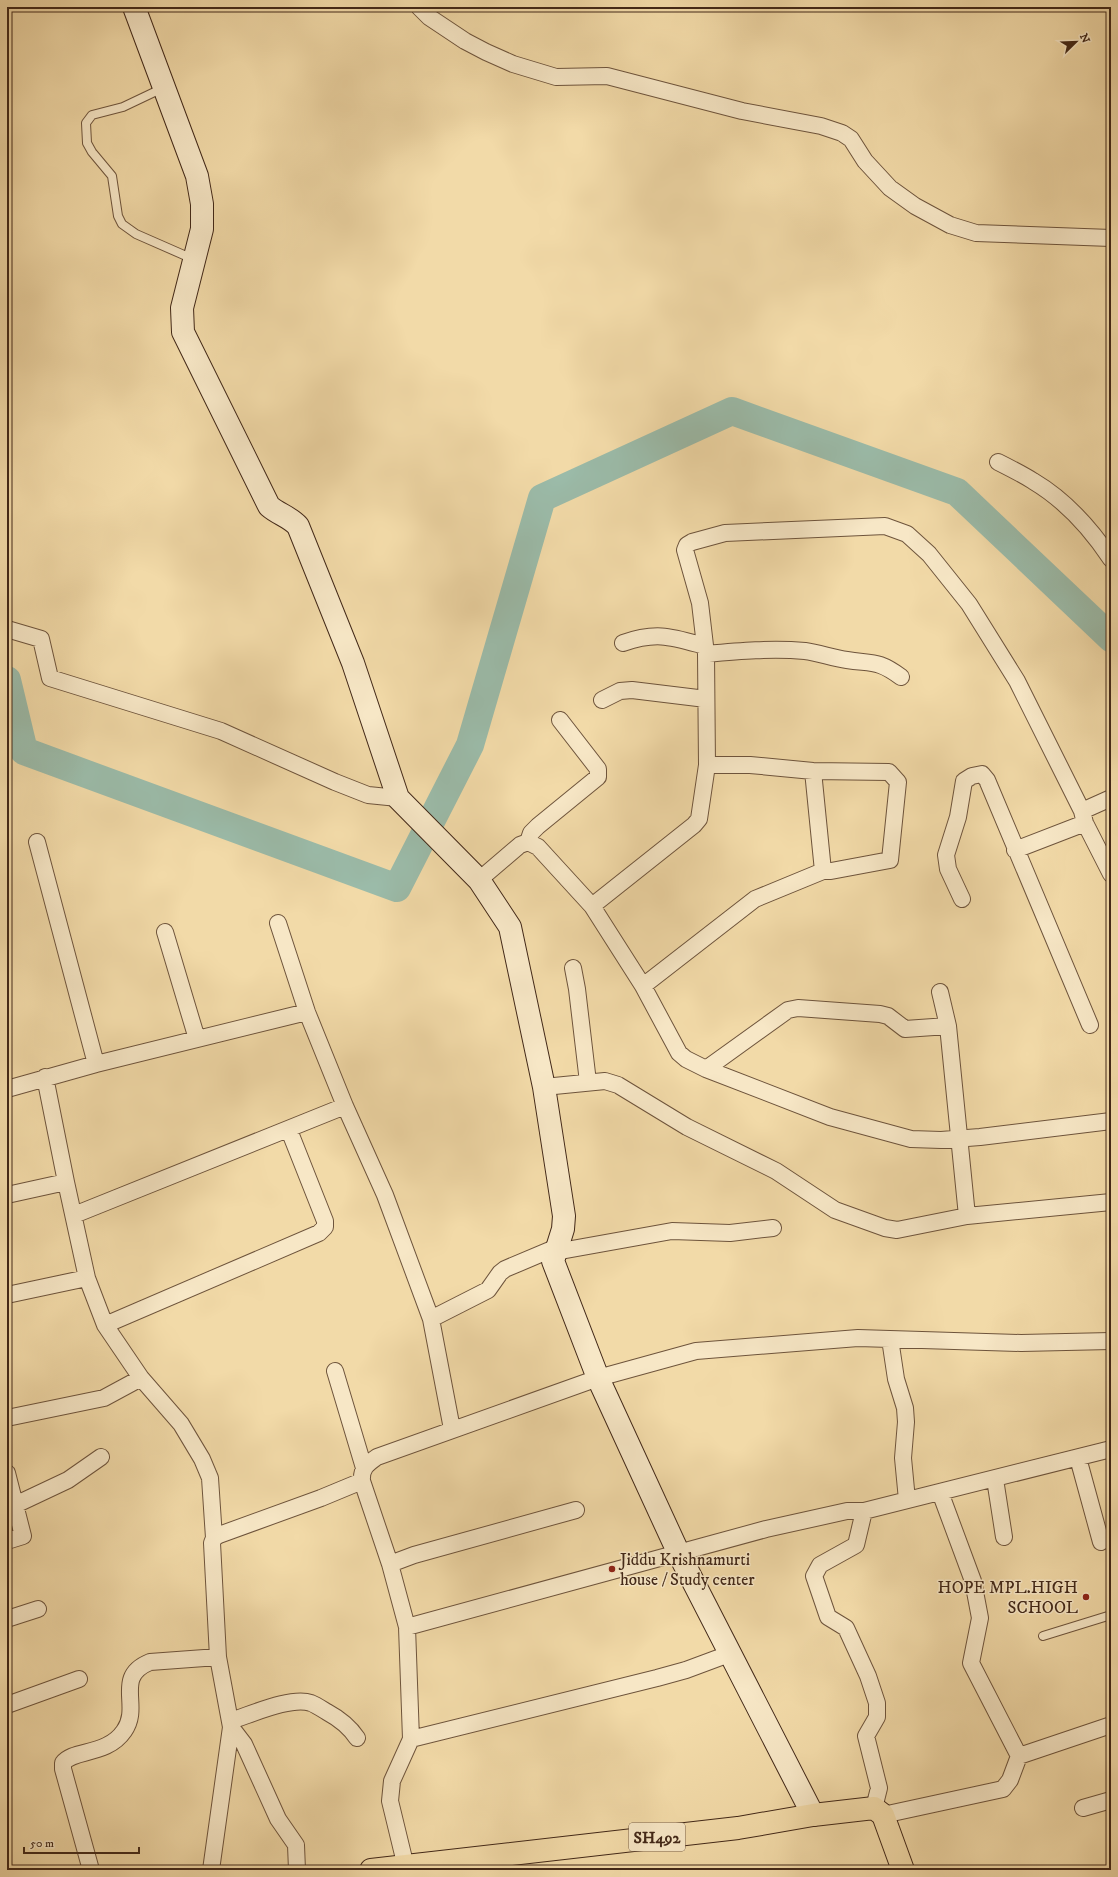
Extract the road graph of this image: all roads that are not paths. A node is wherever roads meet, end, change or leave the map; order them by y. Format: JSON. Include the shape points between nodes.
{"nodes":[{"id":1,"x":134,"y":7,"type":"edge"},
{"id":2,"x":419,"y":7,"type":"edge"},
{"id":3,"x":164,"y":88,"type":"junction"},
{"id":4,"x":1111,"y":238,"type":"edge"},
{"id":5,"x":194,"y":259,"type":"junction"},
{"id":6,"x":998,"y":462,"type":"dead end"},
{"id":7,"x":1111,"y":559,"type":"edge"},
{"id":8,"x":7,"y":629,"type":"edge"},
{"id":9,"x":623,"y":643,"type":"dead end"},
{"id":10,"x":706,"y":650,"type":"junction"},
{"id":11,"x":901,"y":677,"type":"dead end"},
{"id":12,"x":706,"y":699,"type":"junction"},
{"id":13,"x":602,"y":700,"type":"dead end"},
{"id":14,"x":560,"y":720,"type":"dead end"},
{"id":15,"x":706,"y":765,"type":"junction"},
{"id":16,"x":812,"y":771,"type":"junction"},
{"id":17,"x":1111,"y":798,"type":"edge"},
{"id":18,"x":398,"y":799,"type":"junction"},
{"id":19,"x":1084,"y":817,"type":"junction"},
{"id":20,"x":37,"y":842,"type":"dead end"},
{"id":21,"x":528,"y":842,"type":"junction"},
{"id":22,"x":1015,"y":850,"type":"junction"},
{"id":23,"x":823,"y":871,"type":"junction"},
{"id":24,"x":1111,"y":874,"type":"edge"},
{"id":25,"x":473,"y":875,"type":"junction"},
{"id":26,"x":962,"y":900,"type":"dead end"},
{"id":27,"x":592,"y":906,"type":"junction"},
{"id":28,"x":278,"y":923,"type":"dead end"},
{"id":29,"x":165,"y":932,"type":"dead end"},
{"id":30,"x":573,"y":968,"type":"dead end"},
{"id":31,"x":643,"y":986,"type":"junction"},
{"id":32,"x":940,"y":992,"type":"dead end"},
{"id":33,"x":307,"y":1012,"type":"junction"},
{"id":34,"x":1090,"y":1025,"type":"dead end"},
{"id":35,"x":948,"y":1026,"type":"junction"},
{"id":36,"x":197,"y":1039,"type":"junction"},
{"id":37,"x":96,"y":1064,"type":"junction"},
{"id":38,"x":706,"y":1069,"type":"junction"},
{"id":39,"x":45,"y":1077,"type":"junction"},
{"id":40,"x":588,"y":1082,"type":"junction"},
{"id":41,"x":544,"y":1088,"type":"junction"},
{"id":42,"x":7,"y":1089,"type":"edge"},
{"id":43,"x":345,"y":1106,"type":"junction"},
{"id":44,"x":1111,"y":1121,"type":"edge"},
{"id":45,"x":289,"y":1130,"type":"junction"},
{"id":46,"x":960,"y":1138,"type":"junction"},
{"id":47,"x":66,"y":1182,"type":"junction"},
{"id":48,"x":7,"y":1195,"type":"edge"},
{"id":49,"x":1111,"y":1202,"type":"edge"},
{"id":50,"x":74,"y":1215,"type":"junction"},
{"id":51,"x":967,"y":1216,"type":"junction"},
{"id":52,"x":773,"y":1228,"type":"dead end"},
{"id":53,"x":556,"y":1249,"type":"junction"},
{"id":54,"x":87,"y":1278,"type":"junction"},
{"id":55,"x":7,"y":1295,"type":"edge"},
{"id":56,"x":431,"y":1319,"type":"junction"},
{"id":57,"x":105,"y":1325,"type":"junction"},
{"id":58,"x":890,"y":1340,"type":"junction"},
{"id":59,"x":1111,"y":1341,"type":"edge"},
{"id":60,"x":336,"y":1371,"type":"dead end"},
{"id":61,"x":141,"y":1378,"type":"junction"},
{"id":62,"x":598,"y":1378,"type":"junction"},
{"id":63,"x":7,"y":1418,"type":"edge"},
{"id":64,"x":452,"y":1429,"type":"junction"},
{"id":65,"x":1111,"y":1449,"type":"edge"},
{"id":66,"x":101,"y":1457,"type":"dead end"},
{"id":67,"x":1078,"y":1458,"type":"junction"},
{"id":68,"x":7,"y":1473,"type":"edge"},
{"id":69,"x":363,"y":1474,"type":"junction"},
{"id":70,"x":995,"y":1479,"type":"junction"},
{"id":71,"x":940,"y":1492,"type":"junction"},
{"id":72,"x":907,"y":1500,"type":"junction"},
{"id":73,"x":15,"y":1505,"type":"junction"},
{"id":74,"x":576,"y":1510,"type":"dead end"},
{"id":75,"x":864,"y":1511,"type":"junction"},
{"id":76,"x":1004,"y":1537,"type":"dead end"},
{"id":77,"x":214,"y":1538,"type":"junction"},
{"id":78,"x":7,"y":1541,"type":"edge"},
{"id":79,"x":1101,"y":1542,"type":"dead end"},
{"id":80,"x":679,"y":1554,"type":"junction"},
{"id":81,"x":390,"y":1564,"type":"junction"},
{"id":82,"x":38,"y":1609,"type":"dead end"},
{"id":83,"x":1111,"y":1615,"type":"edge"},
{"id":84,"x":7,"y":1619,"type":"edge"},
{"id":85,"x":407,"y":1627,"type":"junction"},
{"id":86,"x":1043,"y":1636,"type":"dead end"},
{"id":87,"x":729,"y":1654,"type":"junction"},
{"id":88,"x":218,"y":1657,"type":"junction"},
{"id":89,"x":78,"y":1679,"type":"dead end"},
{"id":90,"x":7,"y":1705,"type":"edge"},
{"id":91,"x":230,"y":1724,"type":"junction"},
{"id":92,"x":1111,"y":1725,"type":"edge"},
{"id":93,"x":357,"y":1738,"type":"dead end"},
{"id":94,"x":411,"y":1739,"type":"junction"},
{"id":95,"x":1020,"y":1756,"type":"junction"},
{"id":96,"x":1111,"y":1800,"type":"edge"},
{"id":97,"x":1082,"y":1808,"type":"dead end"},
{"id":98,"x":878,"y":1812,"type":"junction"},
{"id":99,"x":813,"y":1816,"type":"junction"},
{"id":100,"x":414,"y":1868,"type":"edge"},
{"id":101,"x":91,"y":1870,"type":"edge"},
{"id":102,"x":211,"y":1870,"type":"edge"},
{"id":103,"x":297,"y":1870,"type":"edge"},
{"id":104,"x":371,"y":1870,"type":"edge"},
{"id":105,"x":903,"y":1870,"type":"edge"}],
"edges":[{"from":1,"to":3,"type":"street"},
{"from":2,"to":4,"type":"street","via":[[465,42],[513,64],[556,77],[607,76],[742,111],[832,128],[851,139],[865,161],[890,188],[950,225],[976,233]]},
{"from":3,"to":5,"type":"street","via":[[197,176],[202,204],[202,228]]},
{"from":3,"to":5,"type":"lane","via":[[123,106],[92,115],[86,124],[87,143],[112,176],[118,216],[122,224],[136,234]]},
{"from":5,"to":18,"type":"street","via":[[182,308],[183,332],[269,506],[298,526],[353,663]]},
{"from":6,"to":7,"type":"street","via":[[1034,481],[1059,499],[1086,526]]},
{"from":8,"to":18,"type":"street","via":[[42,640],[50,678],[221,731],[368,795]]},
{"from":9,"to":10,"type":"street","via":[[639,637],[668,636]]},
{"from":10,"to":11,"type":"street","via":[[805,652],[876,663]]},
{"from":10,"to":12,"type":"street"},
{"from":10,"to":19,"type":"street","via":[[700,603],[685,550],[692,542],[725,534],[817,528],[885,526],[907,534],[929,554],[969,604],[1017,681]]},
{"from":12,"to":13,"type":"street","via":[[632,690],[620,691]]},
{"from":12,"to":15,"type":"street"},
{"from":14,"to":21,"type":"street","via":[[598,768],[598,777],[538,826],[531,833]]},
{"from":15,"to":16,"type":"street","via":[[750,765]]},
{"from":15,"to":27,"type":"street","via":[[699,819]]},
{"from":16,"to":23,"type":"street"},
{"from":16,"to":23,"type":"street","via":[[889,772],[898,782],[890,860],[831,872]]},
{"from":17,"to":19,"type":"street"},
{"from":18,"to":25,"type":"street"},
{"from":19,"to":22,"type":"street"},
{"from":19,"to":24,"type":"street"},
{"from":20,"to":37,"type":"street"},
{"from":21,"to":25,"type":"street","via":[[520,844]]},
{"from":21,"to":27,"type":"street","via":[[538,847]]},
{"from":22,"to":26,"type":"street","via":[[987,780],[982,774],[967,778],[963,785],[958,817],[946,856],[948,869]]},
{"from":22,"to":34,"type":"street"},
{"from":23,"to":31,"type":"street","via":[[755,899]]},
{"from":25,"to":41,"type":"street","via":[[510,927]]},
{"from":27,"to":31,"type":"street"},
{"from":28,"to":33,"type":"street"},
{"from":29,"to":36,"type":"street"},
{"from":30,"to":40,"type":"street"},
{"from":31,"to":38,"type":"street","via":[[679,1053]]},
{"from":32,"to":35,"type":"street"},
{"from":33,"to":36,"type":"street"},
{"from":33,"to":43,"type":"street"},
{"from":35,"to":38,"type":"street","via":[[906,1028],[888,1016],[880,1014],[798,1008],[788,1010]]},
{"from":35,"to":46,"type":"street"},
{"from":36,"to":37,"type":"street"},
{"from":37,"to":39,"type":"street"},
{"from":38,"to":46,"type":"street","via":[[830,1117],[911,1139]]},
{"from":39,"to":42,"type":"street"},
{"from":39,"to":47,"type":"street"},
{"from":40,"to":41,"type":"street"},
{"from":40,"to":51,"type":"street","via":[[605,1081],[618,1086],[687,1127],[776,1171],[835,1210],[885,1228],[897,1230]]},
{"from":41,"to":53,"type":"street","via":[[564,1216],[563,1229]]},
{"from":43,"to":45,"type":"street"},
{"from":43,"to":56,"type":"street","via":[[385,1195]]},
{"from":44,"to":46,"type":"street"},
{"from":45,"to":50,"type":"street"},
{"from":45,"to":57,"type":"street","via":[[325,1221],[325,1226],[319,1233]]},
{"from":46,"to":51,"type":"street"},
{"from":47,"to":48,"type":"street"},
{"from":47,"to":50,"type":"street"},
{"from":49,"to":51,"type":"street"},
{"from":50,"to":54,"type":"street"},
{"from":52,"to":53,"type":"street","via":[[730,1233],[672,1231]]},
{"from":53,"to":56,"type":"street","via":[[505,1269],[488,1290]]},
{"from":53,"to":62,"type":"street","via":[[553,1261]]},
{"from":54,"to":55,"type":"street"},
{"from":54,"to":57,"type":"street"},
{"from":56,"to":64,"type":"street"},
{"from":57,"to":61,"type":"street"},
{"from":58,"to":59,"type":"street","via":[[1021,1344]]},
{"from":58,"to":62,"type":"street","via":[[858,1338],[696,1351]]},
{"from":58,"to":72,"type":"street","via":[[896,1379],[905,1408],[903,1458]]},
{"from":60,"to":69,"type":"street"},
{"from":61,"to":63,"type":"street","via":[[104,1398]]},
{"from":61,"to":77,"type":"street","via":[[181,1424],[202,1459],[210,1478]]},
{"from":62,"to":64,"type":"street"},
{"from":62,"to":80,"type":"street"},
{"from":64,"to":69,"type":"street","via":[[377,1457],[366,1464]]},
{"from":65,"to":67,"type":"street"},
{"from":66,"to":73,"type":"street","via":[[68,1480]]},
{"from":67,"to":70,"type":"street"},
{"from":67,"to":79,"type":"street"},
{"from":68,"to":73,"type":"street"},
{"from":69,"to":77,"type":"street"},
{"from":69,"to":81,"type":"street"},
{"from":70,"to":71,"type":"street"},
{"from":70,"to":76,"type":"street"},
{"from":71,"to":72,"type":"street"},
{"from":71,"to":95,"type":"street","via":[[973,1581],[980,1618],[971,1663]]},
{"from":72,"to":75,"type":"street"},
{"from":73,"to":78,"type":"street","via":[[23,1536]]},
{"from":74,"to":81,"type":"street"},
{"from":75,"to":80,"type":"street","via":[[847,1511],[766,1529]]},
{"from":75,"to":98,"type":"street","via":[[856,1545],[820,1566],[814,1576],[828,1617],[846,1628],[877,1703],[877,1717],[866,1736],[879,1788]]},
{"from":77,"to":88,"type":"street","via":[[212,1543]]},
{"from":80,"to":85,"type":"street"},
{"from":80,"to":87,"type":"street"},
{"from":81,"to":85,"type":"street"},
{"from":82,"to":84,"type":"street"},
{"from":83,"to":86,"type":"lane"},
{"from":85,"to":94,"type":"street"},
{"from":87,"to":94,"type":"street","via":[[657,1678]]},
{"from":87,"to":99,"type":"street"},
{"from":88,"to":91,"type":"street"},
{"from":88,"to":101,"type":"street","via":[[150,1662],[141,1665],[134,1672],[130,1683],[131,1720],[125,1731],[111,1745],[70,1757],[63,1764]]},
{"from":89,"to":90,"type":"street"},
{"from":91,"to":93,"type":"street","via":[[285,1703],[300,1701],[310,1703],[340,1719]]},
{"from":91,"to":102,"type":"street"},
{"from":91,"to":103,"type":"street","via":[[244,1744],[278,1819],[296,1845]]},
{"from":92,"to":95,"type":"street"},
{"from":94,"to":100,"type":"street","via":[[392,1781],[390,1801]]},
{"from":95,"to":98,"type":"street","via":[[1010,1780],[1003,1789]]},
{"from":96,"to":97,"type":"street"},
{"from":98,"to":99,"type":"main road","number":"SH492"},
{"from":98,"to":105,"type":"main road"},
{"from":99,"to":100,"type":"main road","number":"SH492","via":[[738,1828]]},
{"from":100,"to":104,"type":"main road","number":"SH492"}]}
